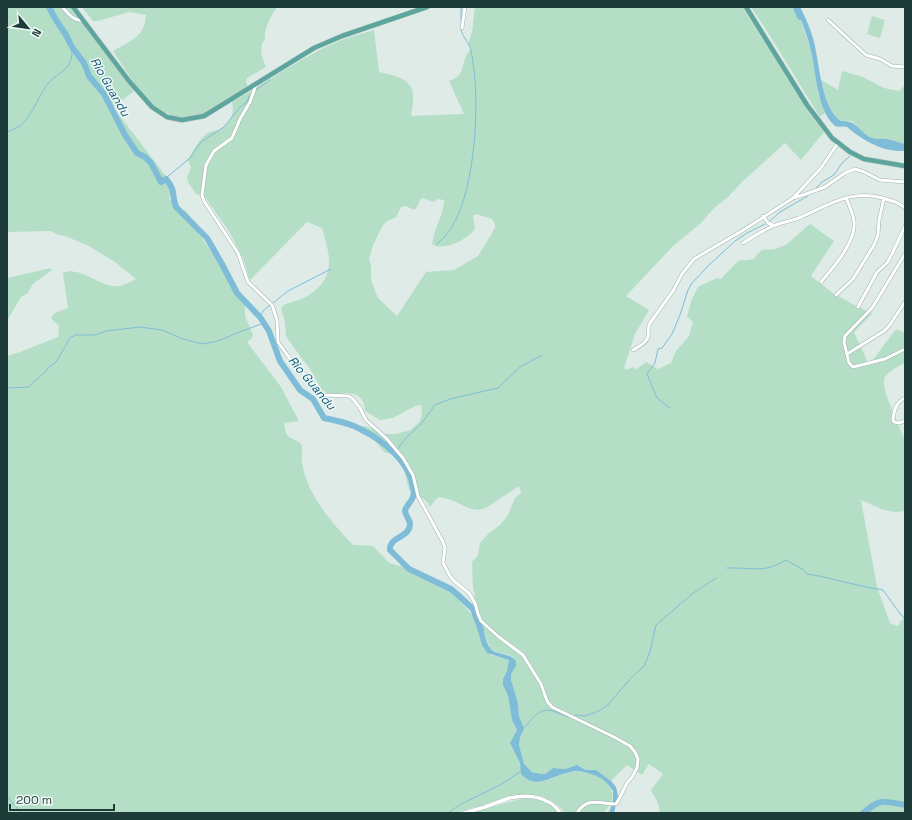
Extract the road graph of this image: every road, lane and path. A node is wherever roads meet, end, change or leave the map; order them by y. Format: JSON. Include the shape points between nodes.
{"nodes":[{"id":1,"x":62,"y":7,"type":"edge"},
{"id":2,"x":73,"y":7,"type":"edge"},
{"id":3,"x":427,"y":7,"type":"edge"},
{"id":4,"x":465,"y":7,"type":"edge"},
{"id":5,"x":746,"y":7,"type":"edge"},
{"id":6,"x":83,"y":20,"type":"junction"},
{"id":7,"x":828,"y":20,"type":"dead end"},
{"id":8,"x":462,"y":28,"type":"dead end"},
{"id":9,"x":905,"y":67,"type":"edge"},
{"id":10,"x":256,"y":85,"type":"junction"},
{"id":11,"x":838,"y":143,"type":"junction"},
{"id":12,"x":905,"y":166,"type":"edge"},
{"id":13,"x":905,"y":182,"type":"edge"},
{"id":14,"x":792,"y":198,"type":"junction"},
{"id":15,"x":846,"y":198,"type":"junction"},
{"id":16,"x":884,"y":198,"type":"junction"},
{"id":17,"x":905,"y":208,"type":"edge"},
{"id":18,"x":763,"y":216,"type":"junction"},
{"id":19,"x":774,"y":226,"type":"junction"},
{"id":20,"x":905,"y":226,"type":"edge"},
{"id":21,"x":743,"y":243,"type":"dead end"},
{"id":22,"x":905,"y":254,"type":"edge"},
{"id":23,"x":821,"y":282,"type":"dead end"},
{"id":24,"x":836,"y":295,"type":"dead end"},
{"id":25,"x":905,"y":302,"type":"edge"},
{"id":26,"x":858,"y":306,"type":"dead end"},
{"id":27,"x":905,"y":349,"type":"edge"},
{"id":28,"x":633,"y":350,"type":"dead end"},
{"id":29,"x":846,"y":354,"type":"junction"},
{"id":30,"x":905,"y":398,"type":"edge"},
{"id":31,"x":905,"y":421,"type":"edge"},
{"id":32,"x":464,"y":813,"type":"edge"},
{"id":33,"x":560,"y":813,"type":"edge"},
{"id":34,"x":577,"y":813,"type":"edge"}],
"edges":[{"from":1,"to":6,"type":"street","via":[[73,18]]},
{"from":2,"to":6,"type":"main road"},
{"from":3,"to":10,"type":"main road","via":[[314,48]]},
{"from":4,"to":8,"type":"street"},
{"from":5,"to":11,"type":"main road","via":[[807,105]]},
{"from":6,"to":10,"type":"main road","via":[[129,81],[152,107],[167,117],[182,120],[204,116]]},
{"from":7,"to":9,"type":"street","via":[[866,55],[892,66]]},
{"from":10,"to":34,"type":"street","via":[[232,138],[214,150],[206,165],[202,195],[238,252],[248,282],[272,304],[277,320],[278,342],[288,356],[324,395],[348,396],[355,400],[366,420],[386,438],[409,468],[418,496],[443,542],[444,566],[452,579],[469,593],[482,621],[523,656],[552,707],[614,737],[635,752],[638,768],[616,804],[590,802],[582,806]]},
{"from":11,"to":12,"type":"main road","via":[[864,159]]},
{"from":11,"to":14,"type":"street","via":[[821,168]]},
{"from":13,"to":14,"type":"street","via":[[880,180],[855,169],[825,187]]},
{"from":14,"to":18,"type":"street"},
{"from":15,"to":16,"type":"street","via":[[863,194]]},
{"from":15,"to":19,"type":"street"},
{"from":15,"to":23,"type":"street","via":[[854,221],[852,238]]},
{"from":16,"to":17,"type":"street"},
{"from":16,"to":24,"type":"street","via":[[874,245],[853,279]]},
{"from":18,"to":19,"type":"street"},
{"from":18,"to":28,"type":"street","via":[[694,259],[648,326],[647,340]]},
{"from":19,"to":21,"type":"street"},
{"from":20,"to":26,"type":"street","via":[[887,263],[877,272]]},
{"from":22,"to":29,"type":"street","via":[[872,308],[844,337]]},
{"from":25,"to":29,"type":"street","via":[[889,326]]},
{"from":27,"to":29,"type":"street","via":[[885,359],[853,367],[848,363]]},
{"from":30,"to":31,"type":"street","via":[[897,405],[893,420],[899,423]]},
{"from":32,"to":33,"type":"street","via":[[523,796],[550,802]]}]}
